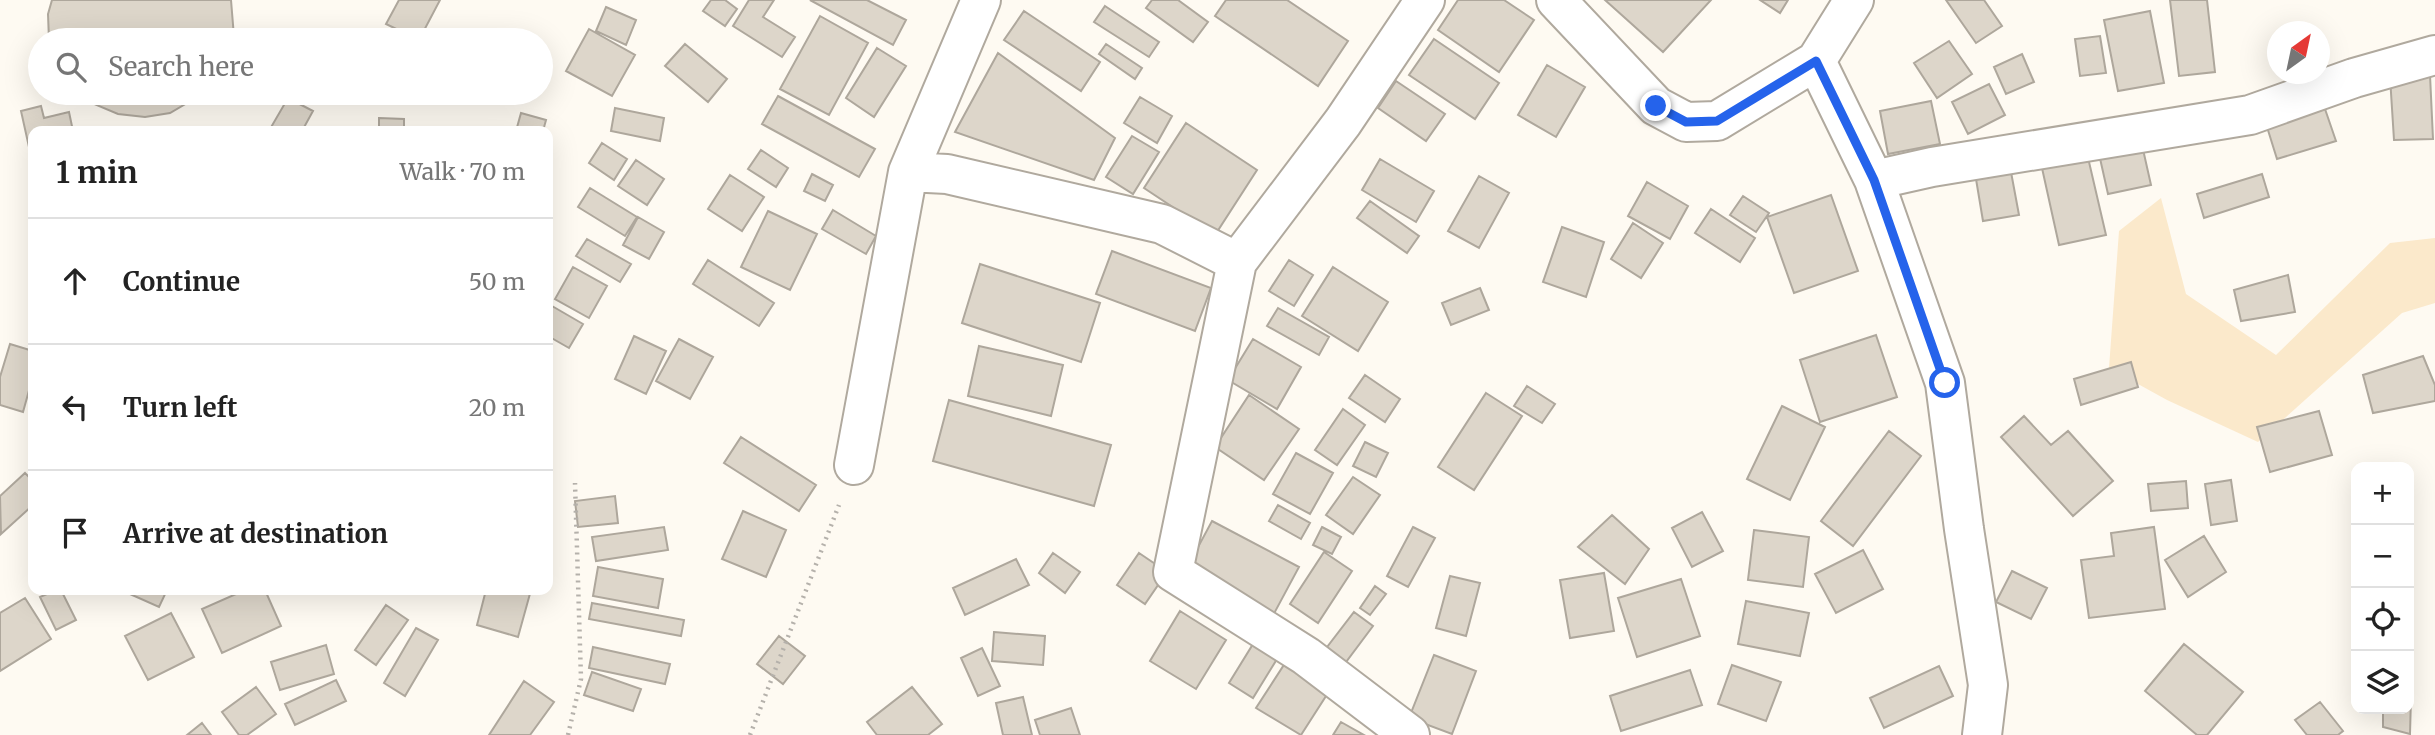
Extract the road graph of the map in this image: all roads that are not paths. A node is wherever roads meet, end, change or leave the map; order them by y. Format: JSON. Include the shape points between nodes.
{"nodes":[{"id":1,"x":981,"y":0,"type":"edge"},
{"id":2,"x":1425,"y":0,"type":"edge"},
{"id":3,"x":1556,"y":0,"type":"edge"},
{"id":4,"x":1854,"y":0,"type":"edge"},
{"id":5,"x":2435,"y":55,"type":"edge"},
{"id":6,"x":1816,"y":61,"type":"junction"},
{"id":7,"x":908,"y":172,"type":"junction"},
{"id":8,"x":1874,"y":180,"type":"junction"},
{"id":9,"x":1237,"y":262,"type":"junction"},
{"id":10,"x":854,"y":465,"type":"road end"},
{"id":11,"x":1410,"y":735,"type":"edge"},
{"id":12,"x":1982,"y":735,"type":"edge"}],
"edges":[{"from":1,"to":7,"type":"street"},
{"from":2,"to":9,"type":"street","via":[[1343,122]]},
{"from":3,"to":6,"type":"street","via":[[1656,106],[1686,122],[1717,121]]},
{"from":4,"to":6,"type":"street"},
{"from":5,"to":8,"type":"street","via":[[2250,115]]},
{"from":6,"to":8,"type":"street"},
{"from":7,"to":9,"type":"street","via":[[947,174],[1162,224]]},
{"from":7,"to":10,"type":"street"},
{"from":8,"to":12,"type":"street","via":[[1945,383],[1988,685]]},
{"from":9,"to":11,"type":"street","via":[[1173,572],[1306,656]]}]}
